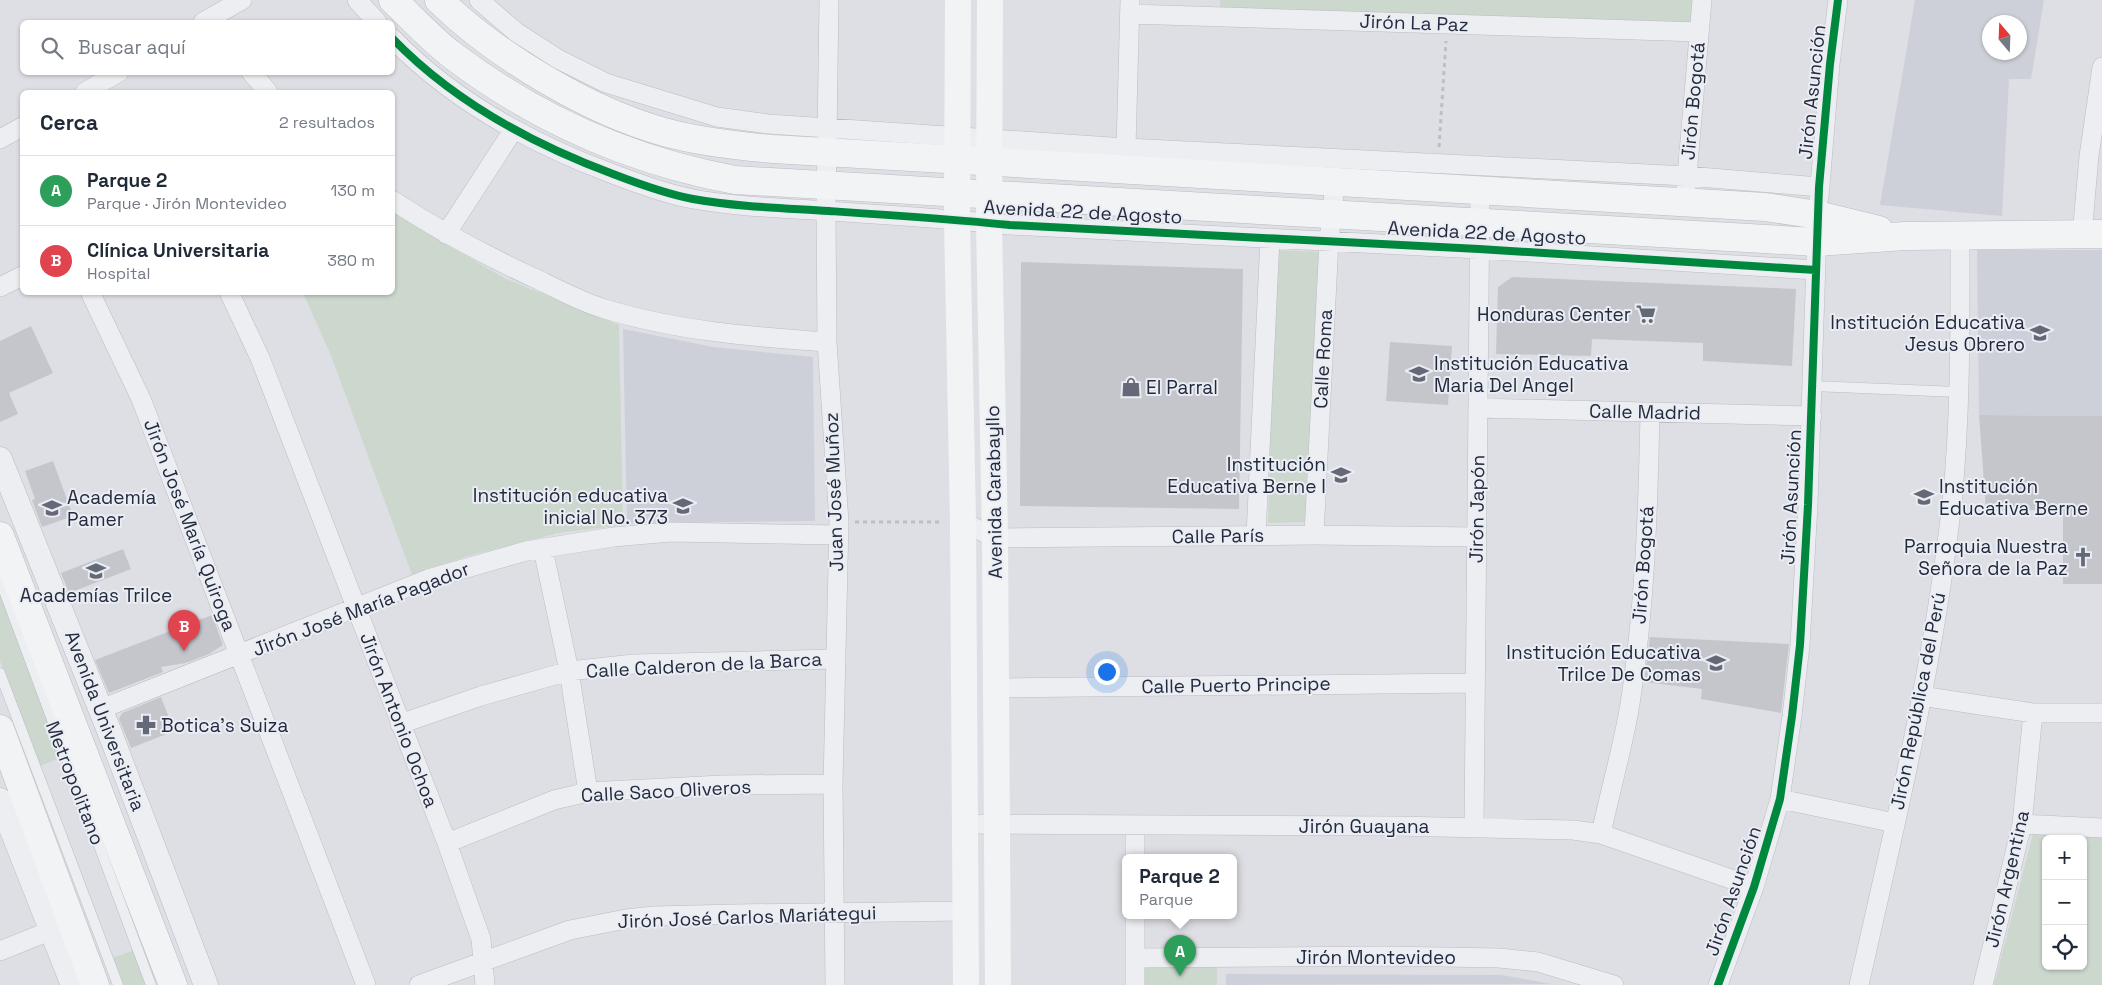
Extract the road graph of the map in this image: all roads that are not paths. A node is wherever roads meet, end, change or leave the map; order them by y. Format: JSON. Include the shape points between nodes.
{"nodes":[{"id":1,"x":242,"y":0,"type":"edge"},
{"id":2,"x":357,"y":0,"type":"edge"},
{"id":3,"x":393,"y":0,"type":"edge"},
{"id":4,"x":439,"y":0,"type":"edge"},
{"id":5,"x":479,"y":0,"type":"edge"},
{"id":6,"x":829,"y":0,"type":"edge"},
{"id":7,"x":958,"y":0,"type":"edge"},
{"id":8,"x":990,"y":0,"type":"edge"},
{"id":9,"x":1702,"y":0,"type":"edge"},
{"id":10,"x":1838,"y":0,"type":"edge"},
{"id":11,"x":1130,"y":7,"type":"edge"},
{"id":12,"x":208,"y":20,"type":"edge"},
{"id":13,"x":376,"y":20,"type":"edge"},
{"id":14,"x":1699,"y":32,"type":"junction"},
{"id":15,"x":395,"y":41,"type":"edge"},
{"id":16,"x":2102,"y":67,"type":"edge"},
{"id":17,"x":114,"y":75,"type":"edge"},
{"id":18,"x":254,"y":75,"type":"edge"},
{"id":19,"x":88,"y":90,"type":"edge"},
{"id":20,"x":266,"y":90,"type":"edge"},
{"id":21,"x":20,"y":128,"type":"edge"},
{"id":22,"x":514,"y":129,"type":"junction"},
{"id":23,"x":827,"y":139,"type":"junction"},
{"id":24,"x":0,"y":140,"type":"edge"},
{"id":25,"x":958,"y":148,"type":"junction"},
{"id":26,"x":1126,"y":148,"type":"junction"},
{"id":27,"x":989,"y":150,"type":"junction"},
{"id":28,"x":1334,"y":183,"type":"junction"},
{"id":29,"x":1819,"y":186,"type":"junction"},
{"id":30,"x":1686,"y":189,"type":"junction"},
{"id":31,"x":1480,"y":190,"type":"junction"},
{"id":32,"x":957,"y":193,"type":"junction"},
{"id":33,"x":989,"y":194,"type":"junction"},
{"id":34,"x":827,"y":198,"type":"junction"},
{"id":35,"x":395,"y":202,"type":"edge"},
{"id":36,"x":1332,"y":214,"type":"junction"},
{"id":37,"x":1818,"y":215,"type":"junction"},
{"id":38,"x":957,"y":220,"type":"junction"},
{"id":39,"x":989,"y":223,"type":"junction"},
{"id":40,"x":446,"y":234,"type":"junction"},
{"id":41,"x":2092,"y":234,"type":"edge"},
{"id":42,"x":1960,"y":235,"type":"junction"},
{"id":43,"x":1479,"y":236,"type":"junction"},
{"id":44,"x":1905,"y":236,"type":"junction"},
{"id":45,"x":1270,"y":238,"type":"junction"},
{"id":46,"x":1329,"y":241,"type":"junction"},
{"id":47,"x":1817,"y":242,"type":"junction"},
{"id":48,"x":1816,"y":270,"type":"junction"},
{"id":49,"x":20,"y":277,"type":"edge"},
{"id":50,"x":0,"y":287,"type":"edge"},
{"id":51,"x":91,"y":295,"type":"edge"},
{"id":52,"x":230,"y":295,"type":"edge"},
{"id":53,"x":827,"y":342,"type":"junction"},
{"id":54,"x":1813,"y":386,"type":"junction"},
{"id":55,"x":1958,"y":392,"type":"junction"},
{"id":56,"x":1478,"y":408,"type":"junction"},
{"id":57,"x":1650,"y":412,"type":"junction"},
{"id":58,"x":1812,"y":416,"type":"junction"},
{"id":59,"x":0,"y":459,"type":"edge"},
{"id":60,"x":963,"y":522,"type":"junction"},
{"id":61,"x":839,"y":528,"type":"junction"},
{"id":62,"x":1314,"y":535,"type":"junction"},
{"id":63,"x":0,"y":536,"type":"edge"},
{"id":64,"x":1256,"y":536,"type":"junction"},
{"id":65,"x":1476,"y":537,"type":"junction"},
{"id":66,"x":995,"y":538,"type":"junction"},
{"id":67,"x":543,"y":549,"type":"junction"},
{"id":68,"x":0,"y":580,"type":"edge"},
{"id":69,"x":356,"y":608,"type":"junction"},
{"id":70,"x":240,"y":656,"type":"junction"},
{"id":71,"x":836,"y":659,"type":"junction"},
{"id":72,"x":569,"y":671,"type":"junction"},
{"id":73,"x":0,"y":674,"type":"edge"},
{"id":74,"x":1475,"y":683,"type":"junction"},
{"id":75,"x":996,"y":688,"type":"junction"},
{"id":76,"x":1921,"y":696,"type":"junction"},
{"id":77,"x":101,"y":709,"type":"junction"},
{"id":78,"x":2033,"y":713,"type":"junction"},
{"id":79,"x":2102,"y":713,"type":"edge"},
{"id":80,"x":400,"y":724,"type":"junction"},
{"id":81,"x":0,"y":729,"type":"edge"},
{"id":82,"x":833,"y":784,"type":"junction"},
{"id":83,"x":588,"y":792,"type":"junction"},
{"id":84,"x":1780,"y":799,"type":"junction"},
{"id":85,"x":0,"y":800,"type":"edge"},
{"id":86,"x":1895,"y":823,"type":"junction"},
{"id":87,"x":964,"y":824,"type":"junction"},
{"id":88,"x":2022,"y":824,"type":"junction"},
{"id":89,"x":997,"y":825,"type":"junction"},
{"id":90,"x":1134,"y":826,"type":"junction"},
{"id":91,"x":1474,"y":828,"type":"junction"},
{"id":92,"x":2102,"y":828,"type":"edge"},
{"id":93,"x":1601,"y":834,"type":"junction"},
{"id":94,"x":447,"y":842,"type":"junction"},
{"id":95,"x":1135,"y":854,"type":"edge"},
{"id":96,"x":1754,"y":888,"type":"junction"},
{"id":97,"x":965,"y":911,"type":"junction"},
{"id":98,"x":835,"y":913,"type":"junction"},
{"id":99,"x":1135,"y":919,"type":"edge"},
{"id":100,"x":52,"y":930,"type":"junction"},
{"id":101,"x":0,"y":951,"type":"edge"},
{"id":102,"x":1135,"y":958,"type":"junction"},
{"id":103,"x":482,"y":962,"type":"junction"},
{"id":104,"x":1574,"y":979,"type":"edge"},
{"id":105,"x":73,"y":985,"type":"edge"},
{"id":106,"x":95,"y":985,"type":"edge"},
{"id":107,"x":118,"y":985,"type":"edge"},
{"id":108,"x":151,"y":985,"type":"edge"},
{"id":109,"x":173,"y":985,"type":"edge"},
{"id":110,"x":206,"y":985,"type":"edge"},
{"id":111,"x":366,"y":985,"type":"edge"},
{"id":112,"x":419,"y":985,"type":"edge"},
{"id":113,"x":485,"y":985,"type":"edge"},
{"id":114,"x":835,"y":985,"type":"edge"},
{"id":115,"x":966,"y":985,"type":"edge"},
{"id":116,"x":998,"y":985,"type":"edge"},
{"id":117,"x":1135,"y":985,"type":"edge"},
{"id":118,"x":1614,"y":985,"type":"edge"},
{"id":119,"x":1718,"y":985,"type":"edge"},
{"id":120,"x":1859,"y":985,"type":"edge"},
{"id":121,"x":1983,"y":985,"type":"edge"}],
"edges":[{"from":1,"to":12,"type":"street"},
{"from":2,"to":13,"type":"street"},
{"from":3,"to":34,"type":"main road","name":"Avenida 22 de Agosto","via":[[450,54],[554,121],[660,163]]},
{"from":4,"to":23,"type":"main road","name":"Avenida 22 de Agosto","via":[[488,41],[528,68],[585,100],[664,132],[737,146]]},
{"from":5,"to":23,"type":"street","name":"Avenida 22 de Agosto","via":[[516,32],[606,83],[717,117],[768,124]]},
{"from":6,"to":23,"type":"street","name":"Juan José Muñoz"},
{"from":7,"to":25,"type":"main road","name":"Avenida Carabayllo"},
{"from":8,"to":27,"type":"main road","name":"Avenida Carabayllo"},
{"from":9,"to":14,"type":"street","name":"Jirón Bogotá"},
{"from":10,"to":29,"type":"street","name":"Jirón Asunción"},
{"from":11,"to":14,"type":"street","name":"Jirón La Paz","via":[[1216,15]]},
{"from":11,"to":26,"type":"street"},
{"from":14,"to":30,"type":"street","name":"Jirón Bogotá"},
{"from":15,"to":22,"type":"street","name":"Avenida 22 de Agosto","via":[[462,98]]},
{"from":16,"to":41,"type":"street","via":[[2089,156]]},
{"from":17,"to":19,"type":"street"},
{"from":18,"to":20,"type":"street"},
{"from":21,"to":24,"type":"street"},
{"from":22,"to":34,"type":"street","name":"Avenida 22 de Agosto","via":[[593,166],[691,198],[766,208]]},
{"from":22,"to":40,"type":"street"},
{"from":23,"to":25,"type":"main road","name":"Avenida 22 de Agosto"},
{"from":23,"to":34,"type":"street","name":"Juan José Muñoz"},
{"from":25,"to":27,"type":"main road","name":"Avenida 22 de Agosto"},
{"from":25,"to":32,"type":"main road","name":"Avenida Carabayllo"},
{"from":26,"to":27,"type":"street","name":"Avenida 22 de Agosto"},
{"from":26,"to":30,"type":"street","name":"Avenida 22 de Agosto","via":[[1438,164]]},
{"from":27,"to":28,"type":"main road","name":"Avenida 22 de Agosto"},
{"from":27,"to":33,"type":"main road","name":"Avenida Carabayllo"},
{"from":28,"to":31,"type":"main road","name":"Avenida 22 de Agosto"},
{"from":28,"to":36,"type":"street","name":"Calle Roma"},
{"from":29,"to":30,"type":"street","name":"Avenida 22 de Agosto"},
{"from":29,"to":37,"type":"street","name":"Jirón Asunción"},
{"from":30,"to":31,"type":"main road","name":"Avenida 22 de Agosto"},
{"from":30,"to":37,"type":"main road","name":"Avenida 22 de Agosto"},
{"from":31,"to":43,"type":"street","name":"Jirón Japón"},
{"from":32,"to":33,"type":"main road","name":"Avenida 22 de Agosto"},
{"from":32,"to":34,"type":"main road","name":"Avenida 22 de Agosto"},
{"from":32,"to":38,"type":"main road","name":"Avenida Carabayllo"},
{"from":33,"to":36,"type":"main road","name":"Avenida 22 de Agosto"},
{"from":33,"to":39,"type":"main road","name":"Avenida Carabayllo"},
{"from":34,"to":38,"type":"street","name":"Avenida 22 de Agosto"},
{"from":34,"to":53,"type":"street","name":"Juan José Muñoz"},
{"from":35,"to":40,"type":"street"},
{"from":36,"to":43,"type":"main road","name":"Avenida 22 de Agosto"},
{"from":36,"to":46,"type":"street","name":"Calle Roma"},
{"from":37,"to":44,"type":"main road","name":"Avenida 22 de Agosto"},
{"from":37,"to":47,"type":"street","name":"Jirón Asunción"},
{"from":38,"to":39,"type":"street","name":"Avenida 22 de Agosto"},
{"from":38,"to":60,"type":"main road","name":"Avenida Carabayllo"},
{"from":39,"to":45,"type":"street","name":"Avenida 22 de Agosto"},
{"from":39,"to":66,"type":"main road","name":"Avenida Carabayllo"},
{"from":40,"to":53,"type":"street","via":[[605,309],[728,334]]},
{"from":41,"to":42,"type":"main road","name":"Avenida 22 de Agosto"},
{"from":42,"to":44,"type":"main road","name":"Avenida 22 de Agosto"},
{"from":42,"to":55,"type":"street","name":"Jirón República del Perú"},
{"from":43,"to":46,"type":"street","name":"Avenida 22 de Agosto"},
{"from":43,"to":47,"type":"main road","name":"Avenida 22 de Agosto"},
{"from":43,"to":48,"type":"street","name":"Avenida 22 de Agosto"},
{"from":43,"to":56,"type":"street","name":"Jirón Japón"},
{"from":44,"to":47,"type":"main road","name":"Avenida 22 de Agosto"},
{"from":45,"to":46,"type":"street","name":"Avenida 22 de Agosto"},
{"from":45,"to":64,"type":"street"},
{"from":46,"to":62,"type":"street","name":"Calle Roma"},
{"from":47,"to":48,"type":"street","name":"Jirón Asunción"},
{"from":48,"to":54,"type":"street","name":"Jirón Asunción"},
{"from":49,"to":50,"type":"street"},
{"from":51,"to":70,"type":"street","name":"Jirón José María Quiroga","via":[[141,399]]},
{"from":52,"to":69,"type":"street","name":"Jirón Antonio Ochoa","via":[[260,358]]},
{"from":53,"to":61,"type":"street","name":"Juan José Muñoz"},
{"from":54,"to":55,"type":"lane"},
{"from":54,"to":58,"type":"street","name":"Jirón Asunción"},
{"from":55,"to":76,"type":"street","name":"Jirón República del Perú","via":[[1952,502]]},
{"from":56,"to":57,"type":"street","name":"Calle Madrid"},
{"from":56,"to":65,"type":"street","name":"Jirón Japón"},
{"from":57,"to":58,"type":"street","name":"Calle Madrid"},
{"from":57,"to":93,"type":"street","name":"Jirón Bogotá","via":[[1647,549],[1638,642],[1629,706]]},
{"from":58,"to":84,"type":"street","name":"Jirón Asunción","via":[[1800,645]]},
{"from":59,"to":77,"type":"street","name":"Avenida Universitaria"},
{"from":60,"to":66,"type":"street","name":"Calle París"},
{"from":60,"to":87,"type":"main road","name":"Avenida Carabayllo"},
{"from":61,"to":67,"type":"street","name":"Jirón José María Pagador","via":[[671,532]]},
{"from":61,"to":71,"type":"street","name":"Juan José Muñoz"},
{"from":62,"to":64,"type":"street","name":"Calle París"},
{"from":62,"to":65,"type":"street","name":"Calle París"},
{"from":63,"to":109,"type":"main road","name":"Avenida Universitaria"},
{"from":64,"to":66,"type":"street","name":"Calle París"},
{"from":65,"to":74,"type":"street","name":"Jirón Japón"},
{"from":66,"to":75,"type":"main road","name":"Avenida Carabayllo"},
{"from":67,"to":69,"type":"street","name":"Jirón José María Pagador","via":[[428,580]]},
{"from":67,"to":72,"type":"street"},
{"from":68,"to":108,"type":"lane","name":"Metropolitano"},
{"from":69,"to":70,"type":"street","name":"Jirón José María Pagador"},
{"from":69,"to":80,"type":"street","name":"Jirón Antonio Ochoa"},
{"from":70,"to":77,"type":"street","name":"Jirón José María Pagador"},
{"from":70,"to":111,"type":"street","name":"Jirón José María Quiroga"},
{"from":71,"to":72,"type":"street","name":"Calle Calderon de la Barca","via":[[634,664]]},
{"from":71,"to":82,"type":"street","name":"Juan José Muñoz"},
{"from":72,"to":80,"type":"street","name":"Calle Calderon de la Barca"},
{"from":72,"to":83,"type":"street"},
{"from":73,"to":107,"type":"lane","name":"Metropolitano"},
{"from":74,"to":75,"type":"street","name":"Calle Puerto Principe"},
{"from":74,"to":91,"type":"street","name":"Jirón Japón"},
{"from":75,"to":89,"type":"main road","name":"Avenida Carabayllo"},
{"from":76,"to":78,"type":"street"},
{"from":76,"to":86,"type":"street","name":"Jirón República del Perú"},
{"from":77,"to":110,"type":"street","name":"Avenida Universitaria"},
{"from":78,"to":79,"type":"street"},
{"from":78,"to":88,"type":"street","name":"Jirón Argentina"},
{"from":80,"to":94,"type":"street","name":"Jirón Antonio Ochoa"},
{"from":81,"to":106,"type":"main road"},
{"from":82,"to":83,"type":"street","name":"Calle Saco Oliveros","via":[[722,785]]},
{"from":82,"to":98,"type":"street","name":"Juan José Muñoz"},
{"from":83,"to":94,"type":"street","name":"Calle Saco Oliveros","via":[[554,800]]},
{"from":84,"to":86,"type":"street"},
{"from":84,"to":96,"type":"street","name":"Jirón Asunción"},
{"from":85,"to":100,"type":"street"},
{"from":86,"to":120,"type":"street","name":"Jirón República del Perú"},
{"from":87,"to":89,"type":"street","name":"Jirón Guayana"},
{"from":87,"to":97,"type":"main road","name":"Avenida Carabayllo"},
{"from":88,"to":92,"type":"street"},
{"from":88,"to":121,"type":"street","name":"Jirón Argentina"},
{"from":89,"to":90,"type":"street","name":"Jirón Guayana"},
{"from":89,"to":116,"type":"main road","name":"Avenida Carabayllo"},
{"from":90,"to":91,"type":"street","name":"Jirón Guayana"},
{"from":90,"to":95,"type":"street"},
{"from":91,"to":93,"type":"street","name":"Jirón Guayana","via":[[1573,830]]},
{"from":93,"to":96,"type":"street","name":"Jirón Guayana"},
{"from":94,"to":103,"type":"street","name":"Jirón Antonio Ochoa","via":[[481,939]]},
{"from":96,"to":119,"type":"street","name":"Jirón Asunción"},
{"from":97,"to":98,"type":"street","name":"Jirón José Carlos Mariátegui"},
{"from":97,"to":115,"type":"main road","name":"Avenida Carabayllo"},
{"from":98,"to":103,"type":"street","name":"Jirón José Carlos Mariátegui","via":[[626,919],[570,930]]},
{"from":98,"to":114,"type":"street","name":"Juan José Muñoz"},
{"from":99,"to":102,"type":"street"},
{"from":100,"to":101,"type":"street"},
{"from":100,"to":105,"type":"street"},
{"from":102,"to":104,"type":"street","name":"Jirón Montevideo","via":[[1498,958],[1538,962]]},
{"from":102,"to":117,"type":"street"},
{"from":103,"to":112,"type":"street","name":"Jirón José Carlos Mariátegui"},
{"from":103,"to":113,"type":"street","name":"Jirón Antonio Ochoa"},
{"from":104,"to":118,"type":"street","name":"Jirón Montevideo"}]}
